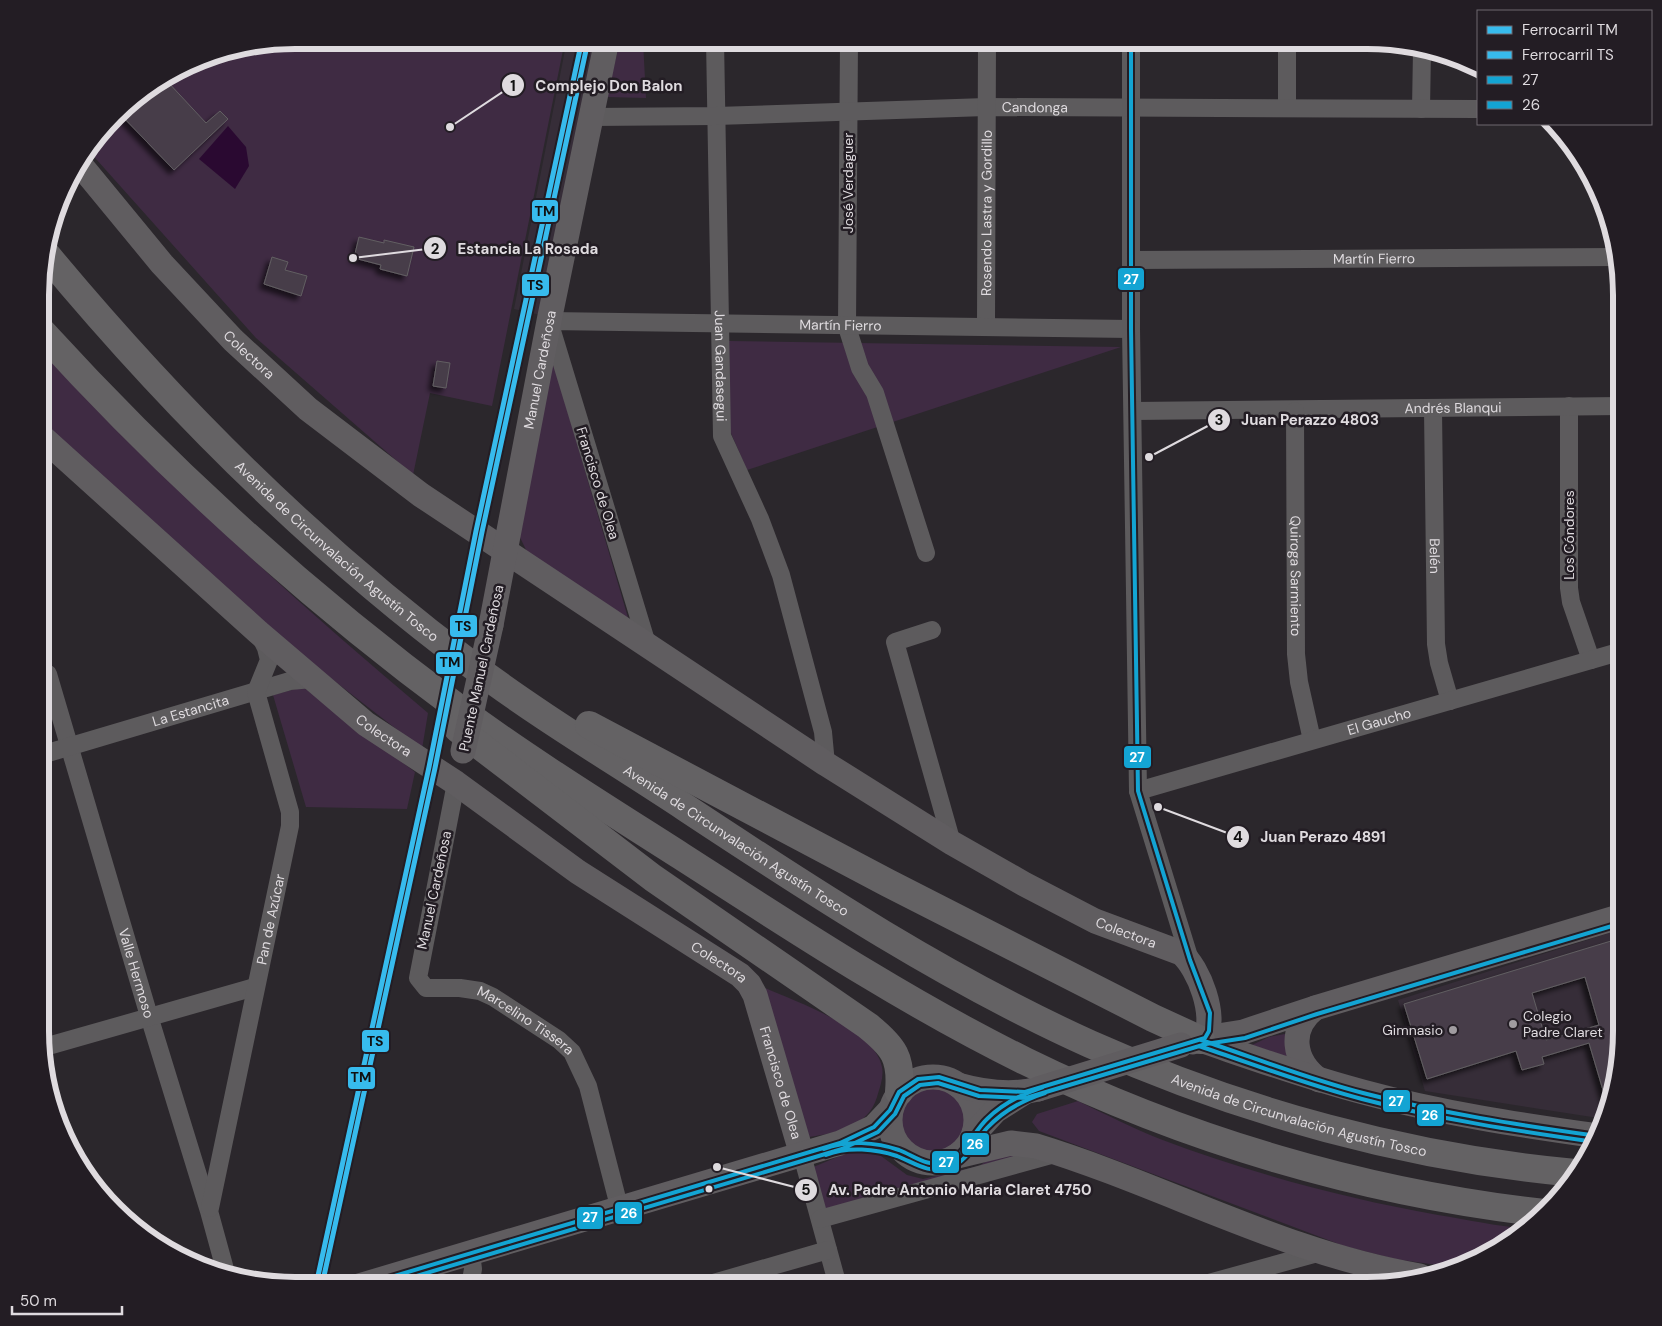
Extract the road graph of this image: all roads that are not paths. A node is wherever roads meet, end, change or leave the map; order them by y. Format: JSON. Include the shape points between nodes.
{"nodes":[{"id":1,"x":606,"y":49,"type":"edge"},
{"id":2,"x":715,"y":49,"type":"edge"},
{"id":3,"x":849,"y":49,"type":"edge"},
{"id":4,"x":987,"y":49,"type":"edge"},
{"id":5,"x":1131,"y":49,"type":"edge"},
{"id":6,"x":1287,"y":49,"type":"edge"},
{"id":7,"x":1422,"y":55,"type":"edge"},
{"id":8,"x":1131,"y":106,"type":"junction"},
{"id":9,"x":986,"y":107,"type":"junction"},
{"id":10,"x":1286,"y":108,"type":"junction"},
{"id":11,"x":1421,"y":109,"type":"junction"},
{"id":12,"x":1477,"y":109,"type":"edge"},
{"id":13,"x":849,"y":110,"type":"junction"},
{"id":14,"x":716,"y":116,"type":"junction"},
{"id":15,"x":591,"y":117,"type":"junction"},
{"id":16,"x":84,"y":169,"type":"edge"},
{"id":17,"x":1610,"y":257,"type":"edge"},
{"id":18,"x":51,"y":260,"type":"edge"},
{"id":19,"x":1132,"y":260,"type":"junction"},
{"id":20,"x":549,"y":321,"type":"junction"},
{"id":21,"x":719,"y":324,"type":"junction"},
{"id":22,"x":847,"y":327,"type":"junction"},
{"id":23,"x":986,"y":327,"type":"junction"},
{"id":24,"x":1131,"y":329,"type":"junction"},
{"id":25,"x":49,"y":340,"type":"edge"},
{"id":26,"x":1569,"y":406,"type":"junction"},
{"id":27,"x":1613,"y":406,"type":"edge"},
{"id":28,"x":1295,"y":410,"type":"junction"},
{"id":29,"x":1433,"y":410,"type":"junction"},
{"id":30,"x":1134,"y":412,"type":"junction"},
{"id":31,"x":49,"y":443,"type":"edge"},
{"id":32,"x":505,"y":552,"type":"junction"},
{"id":33,"x":926,"y":553,"type":"dead end"},
{"id":34,"x":344,"y":562,"type":"junction"},
{"id":35,"x":333,"y":609,"type":"junction"},
{"id":36,"x":932,"y":630,"type":"dead end"},
{"id":37,"x":258,"y":632,"type":"junction"},
{"id":38,"x":647,"y":644,"type":"junction"},
{"id":39,"x":1613,"y":654,"type":"edge"},
{"id":40,"x":1591,"y":660,"type":"junction"},
{"id":41,"x":49,"y":677,"type":"edge"},
{"id":42,"x":312,"y":680,"type":"junction"},
{"id":43,"x":256,"y":692,"type":"junction"},
{"id":44,"x":1450,"y":701,"type":"junction"},
{"id":45,"x":1312,"y":740,"type":"junction"},
{"id":46,"x":69,"y":747,"type":"junction"},
{"id":47,"x":49,"y":753,"type":"edge"},
{"id":48,"x":826,"y":764,"type":"junction"},
{"id":49,"x":456,"y":783,"type":"junction"},
{"id":50,"x":1138,"y":791,"type":"junction"},
{"id":51,"x":952,"y":843,"type":"junction"},
{"id":52,"x":1613,"y":919,"type":"edge"},
{"id":53,"x":1190,"y":960,"type":"junction"},
{"id":54,"x":255,"y":987,"type":"junction"},
{"id":55,"x":432,"y":989,"type":"joint"},
{"id":56,"x":755,"y":995,"type":"joint"},
{"id":57,"x":1315,"y":1008,"type":"junction"},
{"id":58,"x":149,"y":1016,"type":"junction"},
{"id":59,"x":1178,"y":1038,"type":"junction"},
{"id":60,"x":49,"y":1046,"type":"edge"},
{"id":61,"x":1319,"y":1080,"type":"junction"},
{"id":62,"x":958,"y":1085,"type":"junction"},
{"id":63,"x":1032,"y":1090,"type":"junction"},
{"id":64,"x":895,"y":1101,"type":"junction"},
{"id":65,"x":974,"y":1134,"type":"junction"},
{"id":66,"x":1591,"y":1135,"type":"edge"},
{"id":67,"x":840,"y":1143,"type":"junction"},
{"id":68,"x":902,"y":1151,"type":"junction"},
{"id":69,"x":1058,"y":1153,"type":"junction"},
{"id":70,"x":802,"y":1156,"type":"junction"},
{"id":71,"x":957,"y":1156,"type":"junction"},
{"id":72,"x":1569,"y":1172,"type":"edge"},
{"id":73,"x":620,"y":1210,"type":"junction"},
{"id":74,"x":209,"y":1211,"type":"junction"},
{"id":75,"x":1534,"y":1212,"type":"edge"},
{"id":76,"x":820,"y":1219,"type":"junction"},
{"id":77,"x":828,"y":1250,"type":"junction"},
{"id":78,"x":1321,"y":1252,"type":"junction"},
{"id":79,"x":471,"y":1253,"type":"junction"},
{"id":80,"x":224,"y":1267,"type":"edge"},
{"id":81,"x":1409,"y":1274,"type":"edge"},
{"id":82,"x":390,"y":1277,"type":"edge"},
{"id":83,"x":471,"y":1277,"type":"edge"},
{"id":84,"x":734,"y":1277,"type":"edge"},
{"id":85,"x":836,"y":1277,"type":"edge"},
{"id":86,"x":1231,"y":1277,"type":"edge"}],
"edges":[{"from":1,"to":15,"type":"main road","name":"Manuel Cardeñosa"},
{"from":2,"to":14,"type":"street","name":"Juan Gandasegui"},
{"from":3,"to":13,"type":"street","name":"José Verdaguer"},
{"from":4,"to":9,"type":"street","name":"Rosendo Lastra y Gordillo"},
{"from":5,"to":8,"type":"street"},
{"from":6,"to":10,"type":"street"},
{"from":7,"to":11,"type":"street"},
{"from":8,"to":9,"type":"street","name":"Candonga"},
{"from":8,"to":10,"type":"street","name":"Candonga"},
{"from":8,"to":19,"type":"street"},
{"from":9,"to":13,"type":"street","name":"Candonga"},
{"from":9,"to":23,"type":"street","name":"Rosendo Lastra y Gordillo"},
{"from":10,"to":11,"type":"street","name":"Candonga"},
{"from":11,"to":12,"type":"street","name":"Candonga"},
{"from":13,"to":14,"type":"street","name":"Candonga"},
{"from":13,"to":22,"type":"street","name":"José Verdaguer"},
{"from":14,"to":15,"type":"street","name":"Candonga"},
{"from":14,"to":21,"type":"street","name":"Juan Gandasegui"},
{"from":15,"to":20,"type":"main road","name":"Manuel Cardeñosa"},
{"from":16,"to":32,"type":"main road","name":"Colectora","via":[[162,264],[233,340],[308,409],[374,460]]},
{"from":17,"to":19,"type":"street","name":"Martín Fierro"},
{"from":18,"to":34,"type":"highway","name":"Avenida de Circunvalación Agustín Tosco","via":[[162,387],[245,471]]},
{"from":19,"to":24,"type":"street"},
{"from":20,"to":21,"type":"street","name":"Martín Fierro"},
{"from":20,"to":32,"type":"main road","name":"Manuel Cardeñosa"},
{"from":20,"to":38,"type":"street","name":"Francisco de Olea"},
{"from":21,"to":22,"type":"street","name":"Martín Fierro"},
{"from":21,"to":48,"type":"street","name":"Juan Gandasegui","via":[[722,436],[781,575],[823,732]]},
{"from":22,"to":23,"type":"street","name":"Martín Fierro"},
{"from":22,"to":33,"type":"street","name":"José Verdaguer","via":[[860,368],[875,393]]},
{"from":23,"to":24,"type":"street","name":"Martín Fierro"},
{"from":24,"to":30,"type":"street"},
{"from":25,"to":35,"type":"highway","via":[[110,405],[208,500]]},
{"from":26,"to":27,"type":"street","name":"Andrés Blanqui"},
{"from":26,"to":29,"type":"street","name":"Andrés Blanqui"},
{"from":26,"to":40,"type":"street","name":"Los Cóndores","via":[[1569,588]]},
{"from":28,"to":29,"type":"street","name":"Andrés Blanqui"},
{"from":28,"to":30,"type":"street","name":"Andrés Blanqui"},
{"from":28,"to":45,"type":"street","name":"Quiroga Sarmiento","via":[[1296,654]]},
{"from":29,"to":44,"type":"street","name":"Belén","via":[[1436,644]]},
{"from":30,"to":50,"type":"street"},
{"from":31,"to":37,"type":"main road","name":"Colectora"},
{"from":32,"to":38,"type":"main road","name":"Colectora"},
{"from":32,"to":49,"type":"main road","name":"Puente Manuel Cardeñosa","bridge":true},
{"from":34,"to":59,"type":"highway","via":[[417,602],[535,690],[593,727]]},
{"from":34,"to":72,"type":"highway","name":"Avenida de Circunvalación Agustín Tosco","via":[[473,667],[532,707],[840,906],[1020,1010],[1142,1065],[1290,1117],[1456,1156]]},
{"from":35,"to":64,"type":"highway","via":[[394,678],[599,839],[880,1036],[900,1064]]},
{"from":35,"to":75,"type":"highway","via":[[462,710],[622,818],[878,981],[1026,1062],[1170,1122],[1293,1163],[1433,1196]]},
{"from":36,"to":51,"type":"street","via":[[894,642]]},
{"from":37,"to":42,"type":"main road","name":"Colectora"},
{"from":37,"to":43,"type":"street","via":[[269,660]]},
{"from":38,"to":48,"type":"main road","name":"Colectora"},
{"from":39,"to":40,"type":"street","name":"El Gaucho"},
{"from":40,"to":44,"type":"street","name":"El Gaucho"},
{"from":41,"to":46,"type":"street","name":"Valle Hermoso"},
{"from":42,"to":43,"type":"street","name":"La Estancita","via":[[297,679]]},
{"from":42,"to":49,"type":"main road","name":"Colectora","via":[[366,724]]},
{"from":43,"to":46,"type":"street","name":"La Estancita"},
{"from":43,"to":54,"type":"street","name":"Pan de Azúcar","via":[[290,812],[290,826]]},
{"from":44,"to":45,"type":"street","name":"El Gaucho"},
{"from":45,"to":50,"type":"street","name":"El Gaucho"},
{"from":46,"to":47,"type":"street","name":"La Estancita"},
{"from":46,"to":58,"type":"street","name":"Valle Hermoso"},
{"from":48,"to":51,"type":"main road","name":"Colectora"},
{"from":49,"to":55,"type":"street","name":"Manuel Cardeñosa","via":[[417,972],[420,983]]},
{"from":49,"to":56,"type":"main road","name":"Colectora","via":[[578,872],[740,975]]},
{"from":50,"to":53,"type":"street"},
{"from":51,"to":53,"type":"main road","name":"Colectora","via":[[1096,921],[1171,948]]},
{"from":52,"to":57,"type":"main road"},
{"from":53,"to":59,"type":"main road","via":[[1210,1013],[1209,1030]]},
{"from":54,"to":58,"type":"street"},
{"from":54,"to":74,"type":"street","name":"Pan de Azúcar"},
{"from":55,"to":73,"type":"street","name":"Marcelino Tissera","via":[[460,988],[493,996],[572,1052],[588,1086]]},
{"from":56,"to":70,"type":"main road","name":"Francisco de Olea"},
{"from":57,"to":59,"type":"main road","via":[[1243,1032]]},
{"from":57,"to":61,"type":"main road","via":[[1301,1024],[1296,1046],[1303,1065]]},
{"from":58,"to":60,"type":"street"},
{"from":58,"to":74,"type":"street","name":"Valle Hermoso"},
{"from":59,"to":61,"type":"main road"},
{"from":59,"to":63,"type":"main road","bridge":true},
{"from":61,"to":66,"type":"main road","via":[[1449,1113]]},
{"from":62,"to":63,"type":"main road","via":[[980,1090]]},
{"from":62,"to":64,"type":"main road","via":[[938,1077],[928,1077],[912,1082]]},
{"from":62,"to":65,"type":"main road","via":[[973,1106]]},
{"from":63,"to":65,"type":"main road","via":[[996,1111]]},
{"from":64,"to":67,"type":"main road","via":[[874,1127]]},
{"from":64,"to":68,"type":"main road","via":[[890,1128]]},
{"from":65,"to":71,"type":"main road","via":[[968,1146]]},
{"from":67,"to":68,"type":"main road"},
{"from":67,"to":70,"type":"main road"},
{"from":68,"to":71,"type":"main road","via":[[928,1164]]},
{"from":69,"to":71,"type":"main road","via":[[1018,1143]]},
{"from":69,"to":76,"type":"street"},
{"from":69,"to":78,"type":"main road"},
{"from":70,"to":73,"type":"main road"},
{"from":70,"to":76,"type":"street","name":"Francisco de Olea"},
{"from":73,"to":79,"type":"main road"},
{"from":74,"to":80,"type":"street","name":"Valle Hermoso"},
{"from":76,"to":77,"type":"street","name":"Francisco de Olea"},
{"from":77,"to":84,"type":"street"},
{"from":77,"to":85,"type":"street","name":"Francisco de Olea"},
{"from":78,"to":81,"type":"main road"},
{"from":78,"to":86,"type":"street"},
{"from":79,"to":82,"type":"main road"},
{"from":79,"to":83,"type":"street"}]}
